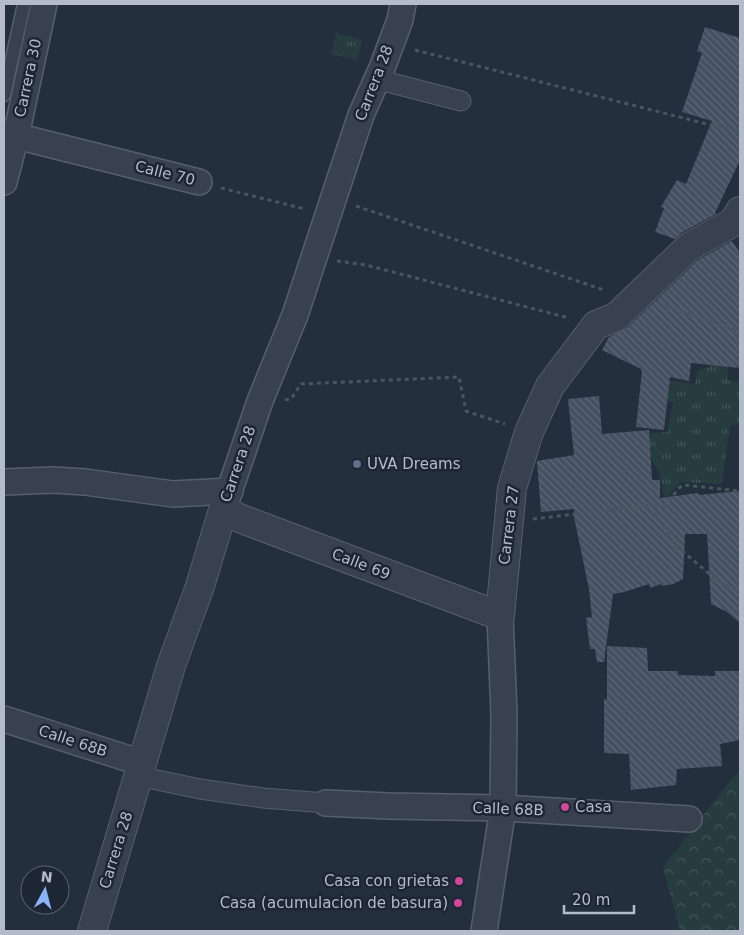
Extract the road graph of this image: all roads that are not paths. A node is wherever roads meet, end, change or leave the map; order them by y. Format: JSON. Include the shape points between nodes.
{"nodes":[{"id":1,"x":24,"y":4,"type":"edge"},
{"id":2,"x":44,"y":4,"type":"edge"},
{"id":3,"x":402,"y":4,"type":"edge"},
{"id":4,"x":376,"y":79,"type":"junction"},
{"id":5,"x":4,"y":95,"type":"edge"},
{"id":6,"x":461,"y":102,"type":"dead end"},
{"id":7,"x":10,"y":134,"type":"edge"},
{"id":8,"x":4,"y":182,"type":"edge"},
{"id":9,"x":199,"y":182,"type":"road end"},
{"id":10,"x":740,"y":211,"type":"edge"},
{"id":11,"x":4,"y":482,"type":"edge"},
{"id":12,"x":226,"y":500,"type":"junction"},
{"id":13,"x":500,"y":616,"type":"junction"},
{"id":14,"x":4,"y":719,"type":"edge"},
{"id":15,"x":140,"y":770,"type":"junction"},
{"id":16,"x":326,"y":803,"type":"joint"},
{"id":17,"x":503,"y":808,"type":"junction"},
{"id":18,"x":689,"y":819,"type":"dead end"},
{"id":19,"x":92,"y":931,"type":"edge"},
{"id":20,"x":484,"y":931,"type":"edge"}],
"edges":[{"from":1,"to":5,"type":"lane"},
{"from":2,"to":7,"type":"street","name":"Carrera 30"},
{"from":3,"to":4,"type":"street","name":"Carrera 28","via":[[400,20]]},
{"from":4,"to":6,"type":"street"},
{"from":4,"to":12,"type":"street","name":"Carrera 28","via":[[361,115],[295,315],[260,401]]},
{"from":7,"to":8,"type":"street","name":"Carrera 30"},
{"from":7,"to":9,"type":"street","name":"Calle 70"},
{"from":10,"to":13,"type":"street","name":"Carrera 27","via":[[732,223],[689,247],[637,298],[606,321],[550,386],[529,432],[512,488]]},
{"from":11,"to":12,"type":"street","name":"Calle 69","via":[[86,482]]},
{"from":12,"to":13,"type":"street","name":"Calle 69","via":[[239,518]]},
{"from":12,"to":15,"type":"street","name":"Carrera 28"},
{"from":13,"to":17,"type":"street","name":"Carrera 27"},
{"from":14,"to":15,"type":"street","name":"Calle 68B"},
{"from":15,"to":16,"type":"street","via":[[200,789]]},
{"from":15,"to":19,"type":"street","name":"Carrera 28"},
{"from":16,"to":17,"type":"street","name":"Calle 68B"},
{"from":17,"to":18,"type":"street","name":"Calle 68B"},
{"from":17,"to":20,"type":"street","name":"Carrera 27"}]}
